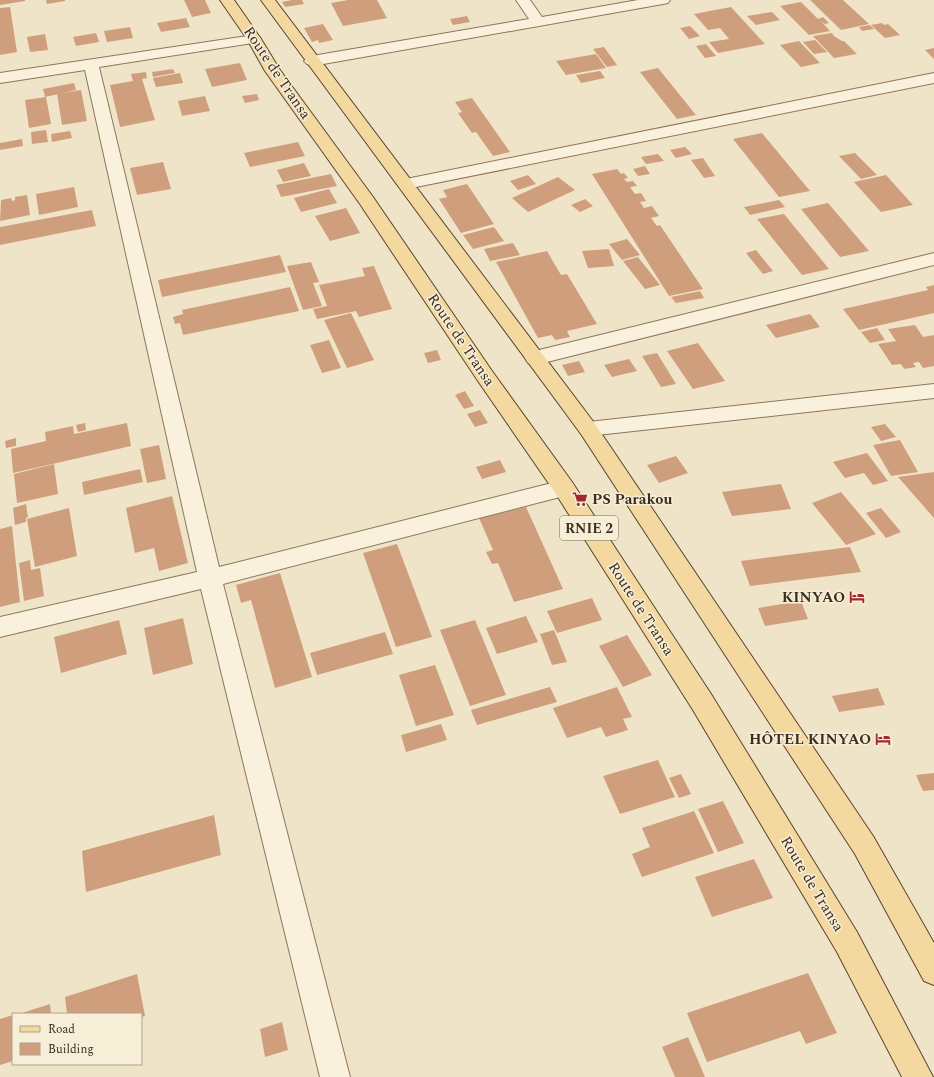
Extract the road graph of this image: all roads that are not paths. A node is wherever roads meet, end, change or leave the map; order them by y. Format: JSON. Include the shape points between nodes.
{"nodes":[{"id":1,"x":227,"y":0,"type":"edge"},
{"id":2,"x":268,"y":0,"type":"edge"},
{"id":3,"x":523,"y":0,"type":"edge"},
{"id":4,"x":663,"y":0,"type":"edge"},
{"id":5,"x":538,"y":22,"type":"junction"},
{"id":6,"x":254,"y":39,"type":"junction"},
{"id":7,"x":312,"y":61,"type":"junction"},
{"id":8,"x":91,"y":64,"type":"junction"},
{"id":9,"x":0,"y":78,"type":"edge"},
{"id":10,"x":934,"y":78,"type":"edge"},
{"id":11,"x":406,"y":184,"type":"junction"},
{"id":12,"x":934,"y":259,"type":"edge"},
{"id":13,"x":535,"y":358,"type":"junction"},
{"id":14,"x":934,"y":391,"type":"edge"},
{"id":15,"x":588,"y":429,"type":"junction"},
{"id":16,"x":564,"y":488,"type":"junction"},
{"id":17,"x":210,"y":578,"type":"junction"},
{"id":18,"x":0,"y":627,"type":"edge"},
{"id":19,"x":934,"y":971,"type":"edge"},
{"id":20,"x":335,"y":1077,"type":"edge"},
{"id":21,"x":918,"y":1077,"type":"edge"}],
"edges":[{"from":1,"to":6,"type":"main road","name":"Route de Transa","number":"RNIE 2"},
{"from":2,"to":7,"type":"main road"},
{"from":3,"to":5,"type":"street"},
{"from":4,"to":5,"type":"street"},
{"from":5,"to":7,"type":"street"},
{"from":6,"to":8,"type":"street"},
{"from":6,"to":16,"type":"main road","name":"Route de Transa","number":"RNIE 2","via":[[273,71],[367,200]]},
{"from":7,"to":11,"type":"main road"},
{"from":8,"to":9,"type":"street"},
{"from":8,"to":17,"type":"street"},
{"from":10,"to":11,"type":"street"},
{"from":11,"to":13,"type":"main road"},
{"from":12,"to":13,"type":"street"},
{"from":13,"to":15,"type":"main road"},
{"from":14,"to":15,"type":"street"},
{"from":15,"to":19,"type":"main road","via":[[864,845]]},
{"from":16,"to":17,"type":"street"},
{"from":16,"to":21,"type":"main road","name":"Route de Transa","number":"RNIE 2","via":[[702,702],[847,942]]},
{"from":17,"to":18,"type":"street"},
{"from":17,"to":20,"type":"street"}]}
